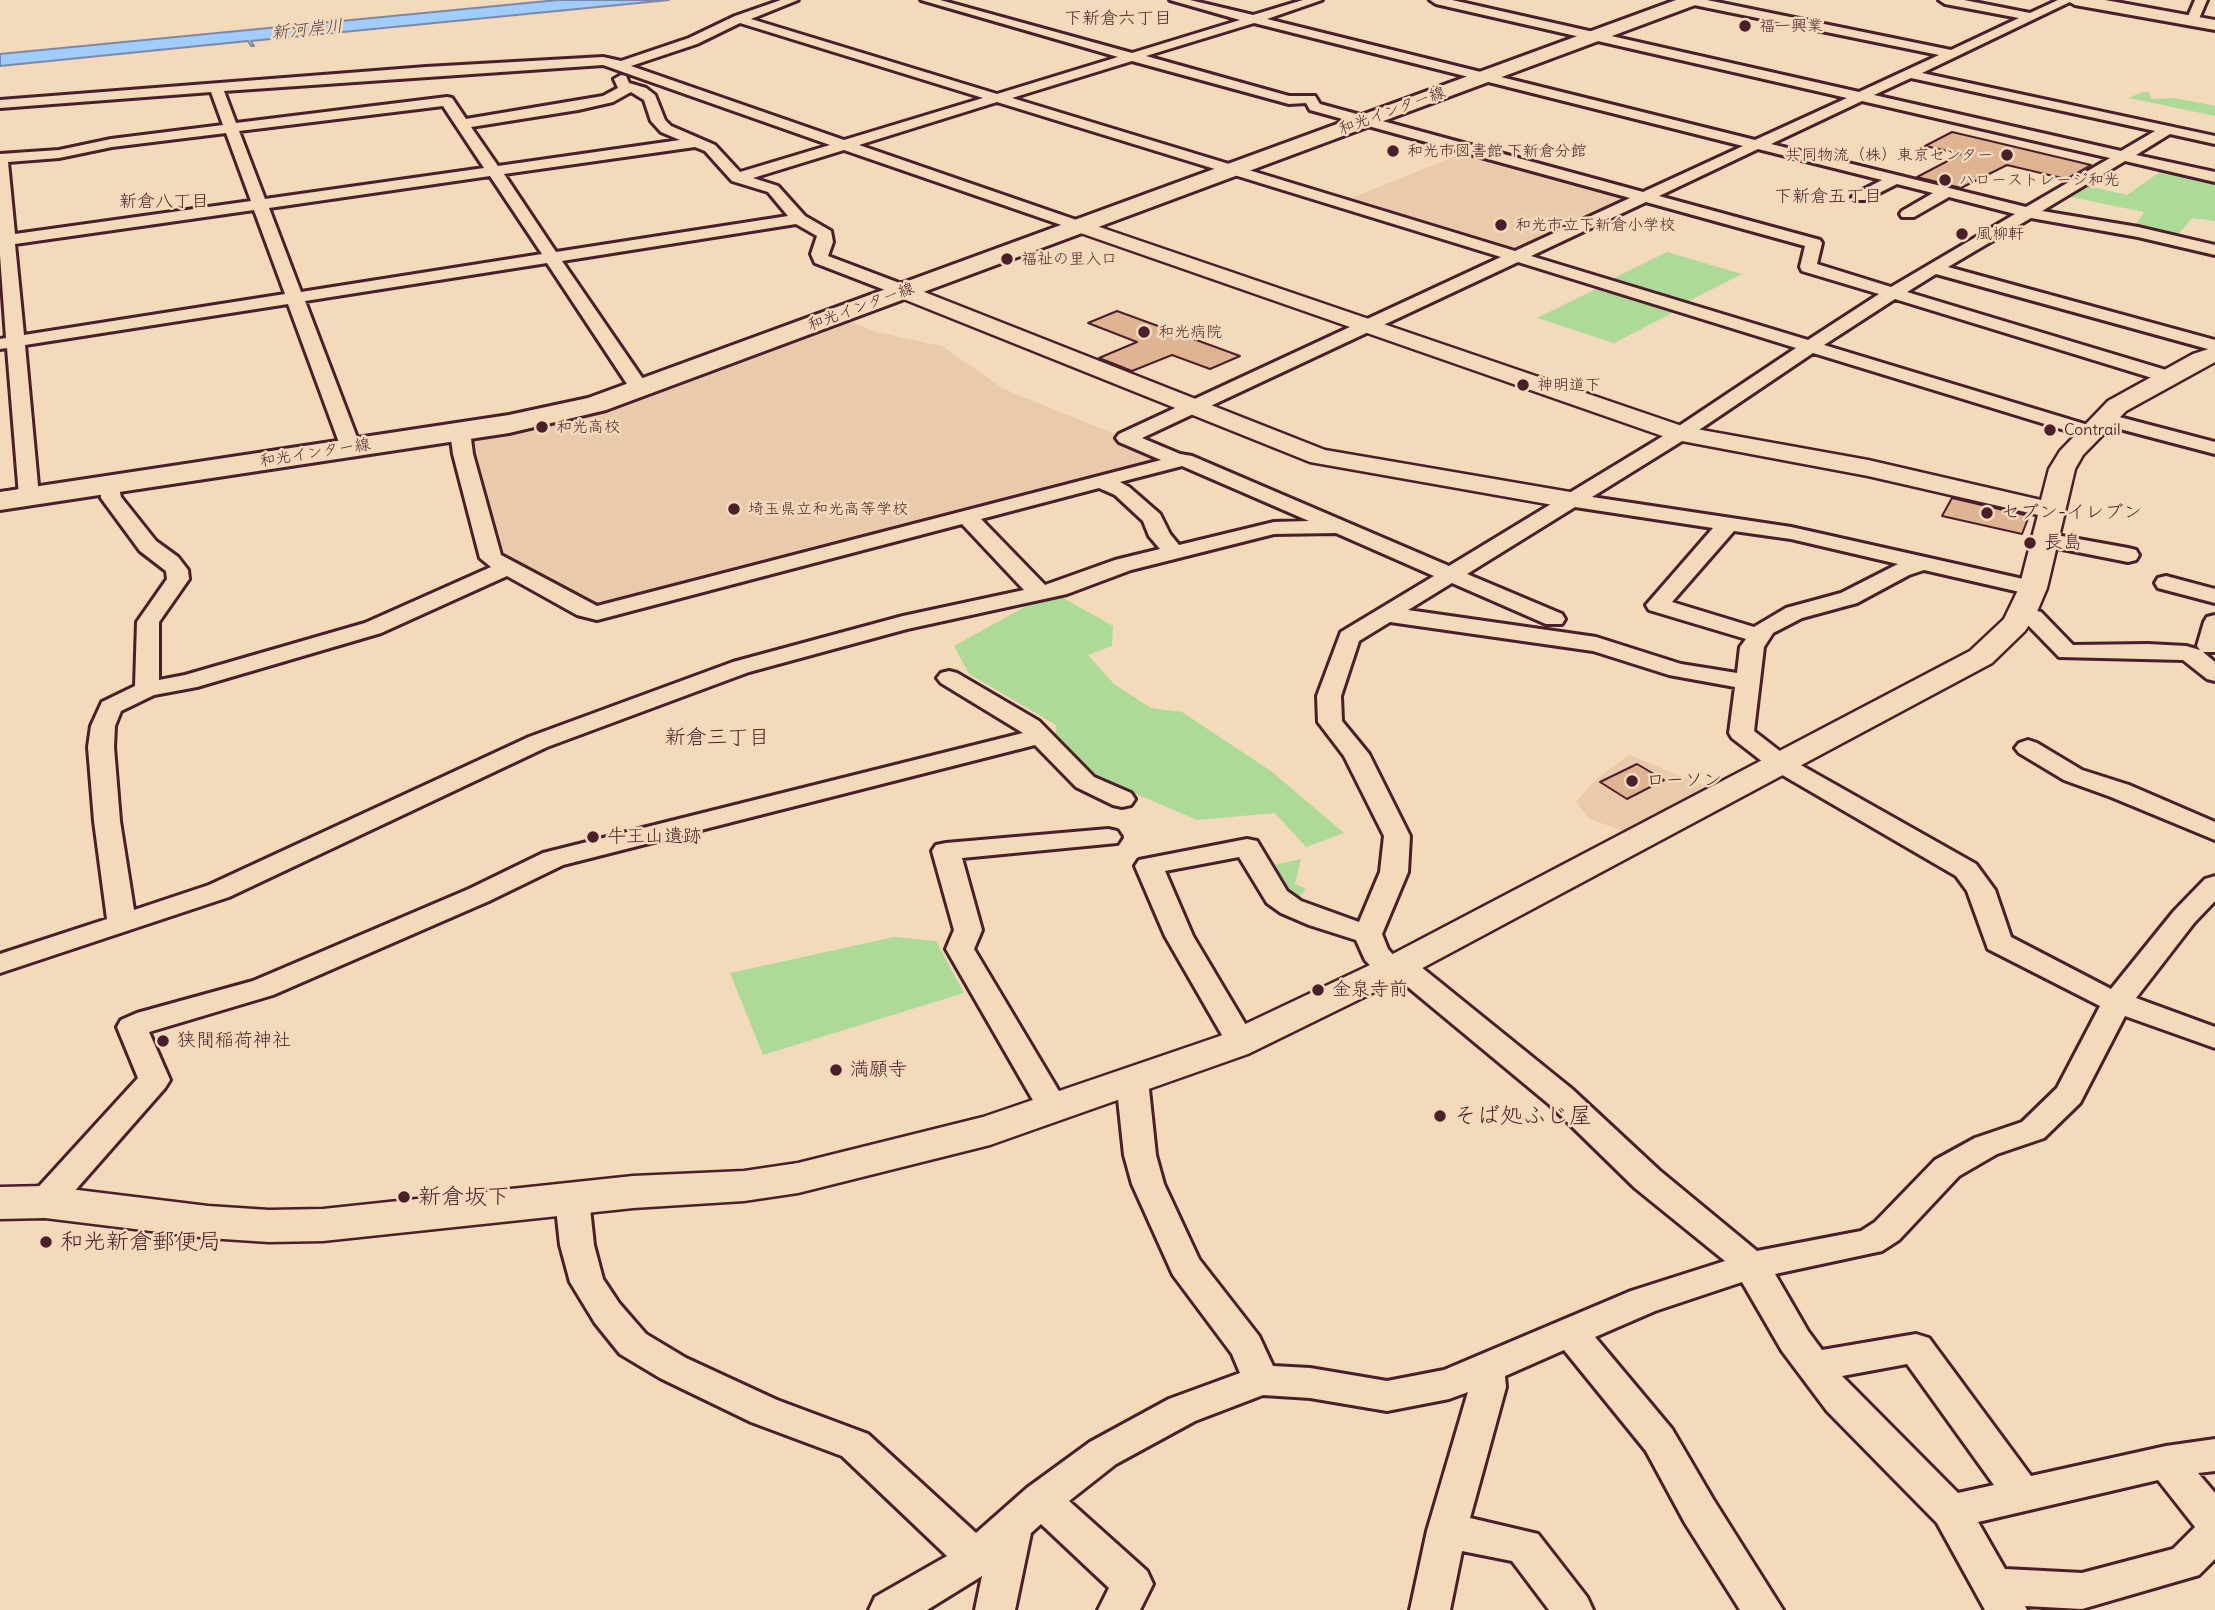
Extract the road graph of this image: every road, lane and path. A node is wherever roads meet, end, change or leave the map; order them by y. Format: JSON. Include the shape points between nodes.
{"nodes":[{"id":1,"x":792,"y":0,"type":"edge"},
{"id":2,"x":927,"y":0,"type":"edge"},
{"id":3,"x":1176,"y":0,"type":"edge"},
{"id":4,"x":1316,"y":0,"type":"edge"},
{"id":5,"x":1436,"y":0,"type":"edge"},
{"id":6,"x":1690,"y":0,"type":"edge"},
{"id":7,"x":1945,"y":0,"type":"edge"},
{"id":8,"x":2068,"y":0,"type":"edge"},
{"id":9,"x":2075,"y":0,"type":"edge"},
{"id":10,"x":2202,"y":0,"type":"edge"},
{"id":11,"x":2215,"y":2,"type":"edge"},
{"id":12,"x":2033,"y":17,"type":"junction"},
{"id":13,"x":739,"y":19,"type":"junction"},
{"id":14,"x":1254,"y":19,"type":"junction"},
{"id":15,"x":2192,"y":21,"type":"junction"},
{"id":16,"x":2215,"y":25,"type":"edge"},
{"id":17,"x":1595,"y":36,"type":"junction"},
{"id":18,"x":1954,"y":54,"type":"junction"},
{"id":19,"x":1132,"y":56,"type":"junction"},
{"id":20,"x":624,"y":67,"type":"junction"},
{"id":21,"x":1910,"y":74,"type":"junction"},
{"id":22,"x":1485,"y":77,"type":"junction"},
{"id":23,"x":630,"y":87,"type":"junction"},
{"id":24,"x":216,"y":88,"type":"junction"},
{"id":25,"x":1862,"y":96,"type":"junction"},
{"id":26,"x":996,"y":98,"type":"junction"},
{"id":27,"x":0,"y":104,"type":"edge"},
{"id":28,"x":1365,"y":121,"type":"junction"},
{"id":29,"x":463,"y":124,"type":"junction"},
{"id":30,"x":231,"y":127,"type":"junction"},
{"id":31,"x":2167,"y":130,"type":"junction"},
{"id":32,"x":2215,"y":140,"type":"edge"},
{"id":33,"x":700,"y":142,"type":"junction"},
{"id":34,"x":845,"y":145,"type":"junction"},
{"id":35,"x":1759,"y":145,"type":"junction"},
{"id":36,"x":2124,"y":156,"type":"junction"},
{"id":37,"x":0,"y":158,"type":"edge"},
{"id":38,"x":1232,"y":170,"type":"junction"},
{"id":39,"x":495,"y":172,"type":"junction"},
{"id":40,"x":737,"y":177,"type":"junction"},
{"id":41,"x":2215,"y":177,"type":"edge"},
{"id":42,"x":1896,"y":179,"type":"junction"},
{"id":43,"x":1947,"y":192,"type":"junction"},
{"id":44,"x":1860,"y":197,"type":"dead end"},
{"id":45,"x":1644,"y":198,"type":"junction"},
{"id":46,"x":261,"y":205,"type":"junction"},
{"id":47,"x":2029,"y":212,"type":"junction"},
{"id":48,"x":1908,"y":215,"type":"dead end"},
{"id":49,"x":799,"y":219,"type":"junction"},
{"id":50,"x":1079,"y":226,"type":"junction"},
{"id":51,"x":4,"y":240,"type":"edge"},
{"id":52,"x":2215,"y":250,"type":"edge"},
{"id":53,"x":1519,"y":256,"type":"junction"},
{"id":54,"x":552,"y":258,"type":"junction"},
{"id":55,"x":1935,"y":269,"type":"junction"},
{"id":56,"x":904,"y":291,"type":"junction"},
{"id":57,"x":1894,"y":293,"type":"junction"},
{"id":58,"x":296,"y":298,"type":"junction"},
{"id":59,"x":1368,"y":327,"type":"junction"},
{"id":60,"x":9,"y":342,"type":"edge"},
{"id":61,"x":1812,"y":346,"type":"junction"},
{"id":62,"x":2215,"y":346,"type":"edge"},
{"id":63,"x":2215,"y":354,"type":"edge"},
{"id":64,"x":2169,"y":377,"type":"junction"},
{"id":65,"x":644,"y":387,"type":"junction"},
{"id":66,"x":1195,"y":407,"type":"junction"},
{"id":67,"x":2098,"y":425,"type":"junction"},
{"id":68,"x":460,"y":431,"type":"junction"},
{"id":69,"x":1680,"y":434,"type":"junction"},
{"id":70,"x":351,"y":448,"type":"junction"},
{"id":71,"x":2215,"y":448,"type":"edge"},
{"id":72,"x":1176,"y":460,"type":"junction"},
{"id":73,"x":1103,"y":482,"type":"junction"},
{"id":74,"x":110,"y":484,"type":"junction"},
{"id":75,"x":29,"y":496,"type":"junction"},
{"id":76,"x":1570,"y":499,"type":"junction"},
{"id":77,"x":0,"y":501,"type":"edge"},
{"id":78,"x":967,"y":517,"type":"junction"},
{"id":79,"x":1729,"y":523,"type":"junction"},
{"id":80,"x":2049,"y":524,"type":"junction"},
{"id":81,"x":1339,"y":527,"type":"junction"},
{"id":82,"x":1174,"y":552,"type":"junction"},
{"id":83,"x":2128,"y":555,"type":"dead end"},
{"id":84,"x":1924,"y":563,"type":"junction"},
{"id":85,"x":509,"y":567,"type":"junction"},
{"id":86,"x":1449,"y":575,"type":"junction"},
{"id":87,"x":2166,"y":583,"type":"dead end"},
{"id":88,"x":1040,"y":593,"type":"junction"},
{"id":89,"x":2215,"y":596,"type":"edge"},
{"id":90,"x":2028,"y":601,"type":"junction"},
{"id":91,"x":1385,"y":614,"type":"junction"},
{"id":92,"x":1554,"y":619,"type":"dead end"},
{"id":93,"x":2215,"y":622,"type":"edge"},
{"id":94,"x":1758,"y":635,"type":"junction"},
{"id":95,"x":2203,"y":648,"type":"edge"},
{"id":96,"x":2215,"y":674,"type":"edge"},
{"id":97,"x":949,"y":678,"type":"dead end"},
{"id":98,"x":1748,"y":682,"type":"junction"},
{"id":99,"x":147,"y":689,"type":"junction"},
{"id":100,"x":1040,"y":736,"type":"junction"},
{"id":101,"x":2028,"y":748,"type":"dead end"},
{"id":102,"x":1781,"y":764,"type":"junction"},
{"id":103,"x":1122,"y":799,"type":"dead end"},
{"id":104,"x":2215,"y":832,"type":"edge"},
{"id":105,"x":1108,"y":837,"type":"dead end"},
{"id":106,"x":2215,"y":885,"type":"edge"},
{"id":107,"x":122,"y":924,"type":"junction"},
{"id":108,"x":1368,"y":934,"type":"junction"},
{"id":109,"x":0,"y":964,"type":"edge"},
{"id":110,"x":1395,"y":968,"type":"junction"},
{"id":111,"x":2117,"y":1002,"type":"junction"},
{"id":112,"x":2215,"y":1038,"type":"edge"},
{"id":113,"x":1241,"y":1042,"type":"junction"},
{"id":114,"x":1132,"y":1080,"type":"junction"},
{"id":115,"x":1053,"y":1108,"type":"junction"},
{"id":116,"x":572,"y":1199,"type":"junction"},
{"id":117,"x":15,"y":1206,"type":"edge"},
{"id":118,"x":1749,"y":1266,"type":"junction"},
{"id":119,"x":1570,"y":1332,"type":"junction"},
{"id":120,"x":1814,"y":1366,"type":"junction"},
{"id":121,"x":1486,"y":1368,"type":"junction"},
{"id":122,"x":1262,"y":1380,"type":"junction"},
{"id":123,"x":2215,"y":1455,"type":"edge"},
{"id":124,"x":2166,"y":1462,"type":"junction"},
{"id":125,"x":2023,"y":1495,"type":"junction"},
{"id":126,"x":1951,"y":1511,"type":"junction"},
{"id":127,"x":1027,"y":1513,"type":"junction"},
{"id":128,"x":2215,"y":1522,"type":"edge"},
{"id":129,"x":1447,"y":1531,"type":"junction"},
{"id":130,"x":2215,"y":1533,"type":"edge"},
{"id":131,"x":976,"y":1558,"type":"junction"},
{"id":132,"x":2001,"y":1598,"type":"edge"},
{"id":133,"x":889,"y":1610,"type":"edge"},
{"id":134,"x":995,"y":1610,"type":"edge"},
{"id":135,"x":1118,"y":1610,"type":"edge"},
{"id":136,"x":1430,"y":1610,"type":"edge"},
{"id":137,"x":1573,"y":1610,"type":"edge"},
{"id":138,"x":1763,"y":1610,"type":"edge"}],
"edges":[{"from":1,"to":13,"type":"street"},
{"from":2,"to":19,"type":"street"},
{"from":3,"to":14,"type":"street"},
{"from":4,"to":14,"type":"street"},
{"from":5,"to":17,"type":"street"},
{"from":6,"to":17,"type":"main road","name":"和光インター線"},
{"from":6,"to":18,"type":"street"},
{"from":7,"to":12,"type":"street"},
{"from":8,"to":12,"type":"street"},
{"from":9,"to":15,"type":"main road"},
{"from":10,"to":11,"type":"street"},
{"from":10,"to":15,"type":"street"},
{"from":12,"to":18,"type":"street"},
{"from":13,"to":20,"type":"street"},
{"from":13,"to":26,"type":"street"},
{"from":14,"to":19,"type":"street"},
{"from":14,"to":22,"type":"street"},
{"from":15,"to":16,"type":"main road"},
{"from":17,"to":22,"type":"main road","name":"和光インター線"},
{"from":17,"to":25,"type":"street"},
{"from":18,"to":21,"type":"street"},
{"from":19,"to":26,"type":"street"},
{"from":19,"to":28,"type":"street","via":[[1289,100],[1310,99],[1315,107]]},
{"from":20,"to":23,"type":"street","via":[[621,81]]},
{"from":20,"to":24,"type":"street","via":[[590,62]]},
{"from":20,"to":34,"type":"street"},
{"from":21,"to":25,"type":"street"},
{"from":21,"to":31,"type":"street"},
{"from":22,"to":28,"type":"main road","name":"和光インター線"},
{"from":22,"to":35,"type":"street"},
{"from":23,"to":29,"type":"street","via":[[608,99],[578,106]]},
{"from":23,"to":33,"type":"street","via":[[650,98],[666,129]]},
{"from":24,"to":27,"type":"street"},
{"from":24,"to":30,"type":"street"},
{"from":25,"to":35,"type":"street"},
{"from":25,"to":36,"type":"street"},
{"from":26,"to":34,"type":"street"},
{"from":26,"to":38,"type":"street"},
{"from":28,"to":38,"type":"main road","name":"和光インター線"},
{"from":28,"to":45,"type":"street"},
{"from":29,"to":30,"type":"street","via":[[447,100]]},
{"from":29,"to":39,"type":"street"},
{"from":30,"to":37,"type":"street"},
{"from":30,"to":46,"type":"street"},
{"from":31,"to":32,"type":"street"},
{"from":31,"to":36,"type":"street"},
{"from":33,"to":39,"type":"street"},
{"from":33,"to":40,"type":"street"},
{"from":34,"to":40,"type":"street"},
{"from":34,"to":50,"type":"street"},
{"from":35,"to":42,"type":"street"},
{"from":35,"to":45,"type":"street"},
{"from":36,"to":41,"type":"street"},
{"from":36,"to":47,"type":"street"},
{"from":37,"to":51,"type":"street"},
{"from":38,"to":50,"type":"main road","name":"和光インター線"},
{"from":38,"to":53,"type":"street"},
{"from":39,"to":46,"type":"street"},
{"from":39,"to":54,"type":"street"},
{"from":40,"to":49,"type":"street","via":[[773,189]]},
{"from":42,"to":43,"type":"street"},
{"from":42,"to":44,"type":"street"},
{"from":43,"to":47,"type":"street"},
{"from":43,"to":48,"type":"street"},
{"from":45,"to":53,"type":"street"},
{"from":45,"to":57,"type":"street","via":[[1814,243],[1808,267]]},
{"from":46,"to":51,"type":"street"},
{"from":46,"to":58,"type":"street"},
{"from":47,"to":52,"type":"street"},
{"from":47,"to":55,"type":"street"},
{"from":49,"to":54,"type":"street"},
{"from":49,"to":56,"type":"street","via":[[825,234],[821,259]]},
{"from":50,"to":56,"type":"main road","name":"和光インター線"},
{"from":50,"to":59,"type":"street"},
{"from":51,"to":60,"type":"street"},
{"from":53,"to":59,"type":"street"},
{"from":53,"to":61,"type":"street"},
{"from":54,"to":58,"type":"street"},
{"from":54,"to":65,"type":"street","via":[[636,383]]},
{"from":55,"to":57,"type":"street"},
{"from":55,"to":62,"type":"street"},
{"from":56,"to":65,"type":"main road","name":"和光インター線"},
{"from":56,"to":66,"type":"street"},
{"from":57,"to":61,"type":"street"},
{"from":57,"to":64,"type":"street"},
{"from":58,"to":60,"type":"street"},
{"from":58,"to":70,"type":"street"},
{"from":59,"to":66,"type":"street"},
{"from":59,"to":69,"type":"street"},
{"from":60,"to":75,"type":"street"},
{"from":61,"to":67,"type":"street"},
{"from":61,"to":69,"type":"street"},
{"from":63,"to":64,"type":"street"},
{"from":64,"to":67,"type":"street","via":[[2130,397]]},
{"from":65,"to":68,"type":"main road","name":"和光インター線","via":[[561,414]]},
{"from":66,"to":72,"type":"street","via":[[1126,438]]},
{"from":66,"to":76,"type":"street","via":[[1319,457]]},
{"from":67,"to":71,"type":"street"},
{"from":67,"to":80,"type":"street","via":[[2062,469]]},
{"from":68,"to":70,"type":"main road","name":"和光インター線"},
{"from":68,"to":85,"type":"street","via":[[491,558]]},
{"from":69,"to":76,"type":"street"},
{"from":69,"to":80,"type":"street","via":[[1868,468]]},
{"from":70,"to":74,"type":"main road","name":"和光インター線"},
{"from":72,"to":73,"type":"street"},
{"from":72,"to":81,"type":"street"},
{"from":73,"to":78,"type":"street"},
{"from":73,"to":82,"type":"street","via":[[1122,491],[1153,518],[1160,536]]},
{"from":74,"to":75,"type":"main road","name":"和光インター線"},
{"from":74,"to":99,"type":"street","via":[[111,498],[148,546],[177,570],[178,579],[148,622]]},
{"from":75,"to":77,"type":"main road","name":"和光インター線"},
{"from":76,"to":79,"type":"street"},
{"from":76,"to":86,"type":"street"},
{"from":78,"to":85,"type":"street","via":[[597,613]]},
{"from":78,"to":88,"type":"street"},
{"from":79,"to":84,"type":"street"},
{"from":79,"to":94,"type":"street","via":[[1657,605]]},
{"from":80,"to":83,"type":"street"},
{"from":80,"to":90,"type":"street"},
{"from":81,"to":82,"type":"street","via":[[1274,528]]},
{"from":81,"to":86,"type":"street"},
{"from":82,"to":88,"type":"street"},
{"from":84,"to":90,"type":"street"},
{"from":84,"to":94,"type":"street","via":[[1849,597],[1776,621]]},
{"from":85,"to":99,"type":"street","via":[[373,628],[188,682]]},
{"from":86,"to":91,"type":"street"},
{"from":86,"to":92,"type":"street"},
{"from":87,"to":89,"type":"street"},
{"from":88,"to":107,"type":"street","via":[[903,622],[741,667],[538,742],[252,876]]},
{"from":90,"to":95,"type":"street","via":[[2033,617],[2067,652]]},
{"from":90,"to":102,"type":"street","via":[[2015,625],[1981,657]]},
{"from":91,"to":98,"type":"street","via":[[1571,639],[1677,670]]},
{"from":91,"to":108,"type":"street","via":[[1349,637],[1329,696],[1330,722],[1356,754],[1397,836],[1394,872]]},
{"from":93,"to":95,"type":"street"},
{"from":94,"to":98,"type":"street"},
{"from":95,"to":96,"type":"street","via":[[2193,656]]},
{"from":97,"to":100,"type":"street"},
{"from":98,"to":102,"type":"street","via":[[1741,733]]},
{"from":99,"to":107,"type":"street","via":[[111,707],[103,726],[107,821]]},
{"from":100,"to":103,"type":"street","via":[[1084,782]]},
{"from":100,"to":117,"type":"street","via":[[553,859],[263,988],[140,1023],[132,1027],[154,1080]]},
{"from":101,"to":104,"type":"street","via":[[2073,775]]},
{"from":102,"to":110,"type":"street"},
{"from":102,"to":111,"type":"street","via":[[1966,870],[1981,890],[1998,942]]},
{"from":105,"to":115,"type":"street","via":[[946,850],[968,930],[960,950]]},
{"from":106,"to":111,"type":"street"},
{"from":107,"to":109,"type":"street"},
{"from":108,"to":110,"type":"street","via":[[1375,953]]},
{"from":108,"to":113,"type":"street","via":[[1319,919],[1277,897],[1247,847],[1149,866],[1179,936]]},
{"from":110,"to":113,"type":"street"},
{"from":110,"to":118,"type":"street","via":[[1561,1097]]},
{"from":111,"to":112,"type":"street"},
{"from":111,"to":118,"type":"street","via":[[2069,1095],[2033,1130],[1986,1146],[1947,1168],[1887,1231],[1870,1242]]},
{"from":113,"to":114,"type":"street"},
{"from":114,"to":115,"type":"street"},
{"from":114,"to":122,"type":"street","via":[[1148,1184],[1185,1266],[1246,1346]]},
{"from":115,"to":116,"type":"street","via":[[990,1130],[798,1178]]},
{"from":116,"to":117,"type":"street","via":[[323,1225],[269,1226]]},
{"from":116,"to":131,"type":"street","via":[[587,1282],[633,1344],[764,1411],[855,1445]]},
{"from":118,"to":119,"type":"street","via":[[1643,1301]]},
{"from":118,"to":120,"type":"street"},
{"from":119,"to":121,"type":"street"},
{"from":119,"to":138,"type":"street","via":[[1659,1440]]},
{"from":120,"to":125,"type":"street","via":[[1916,1348]]},
{"from":120,"to":126,"type":"street","via":[[1840,1400]]},
{"from":121,"to":122,"type":"street","via":[[1449,1384],[1387,1396]]},
{"from":121,"to":129,"type":"street","via":[[1488,1387]]},
{"from":122,"to":127,"type":"street","via":[[1182,1410],[1103,1453]]},
{"from":123,"to":124,"type":"street"},
{"from":124,"to":125,"type":"street"},
{"from":124,"to":128,"type":"street"},
{"from":125,"to":126,"type":"street"},
{"from":126,"to":132,"type":"street"},
{"from":127,"to":131,"type":"street"},
{"from":127,"to":134,"type":"street"},
{"from":127,"to":135,"type":"street","via":[[1133,1584]]},
{"from":129,"to":136,"type":"street"},
{"from":129,"to":137,"type":"street","via":[[1524,1546]]},
{"from":130,"to":132,"type":"street","via":[[2185,1563],[2082,1591]]},
{"from":131,"to":133,"type":"street"}]}
